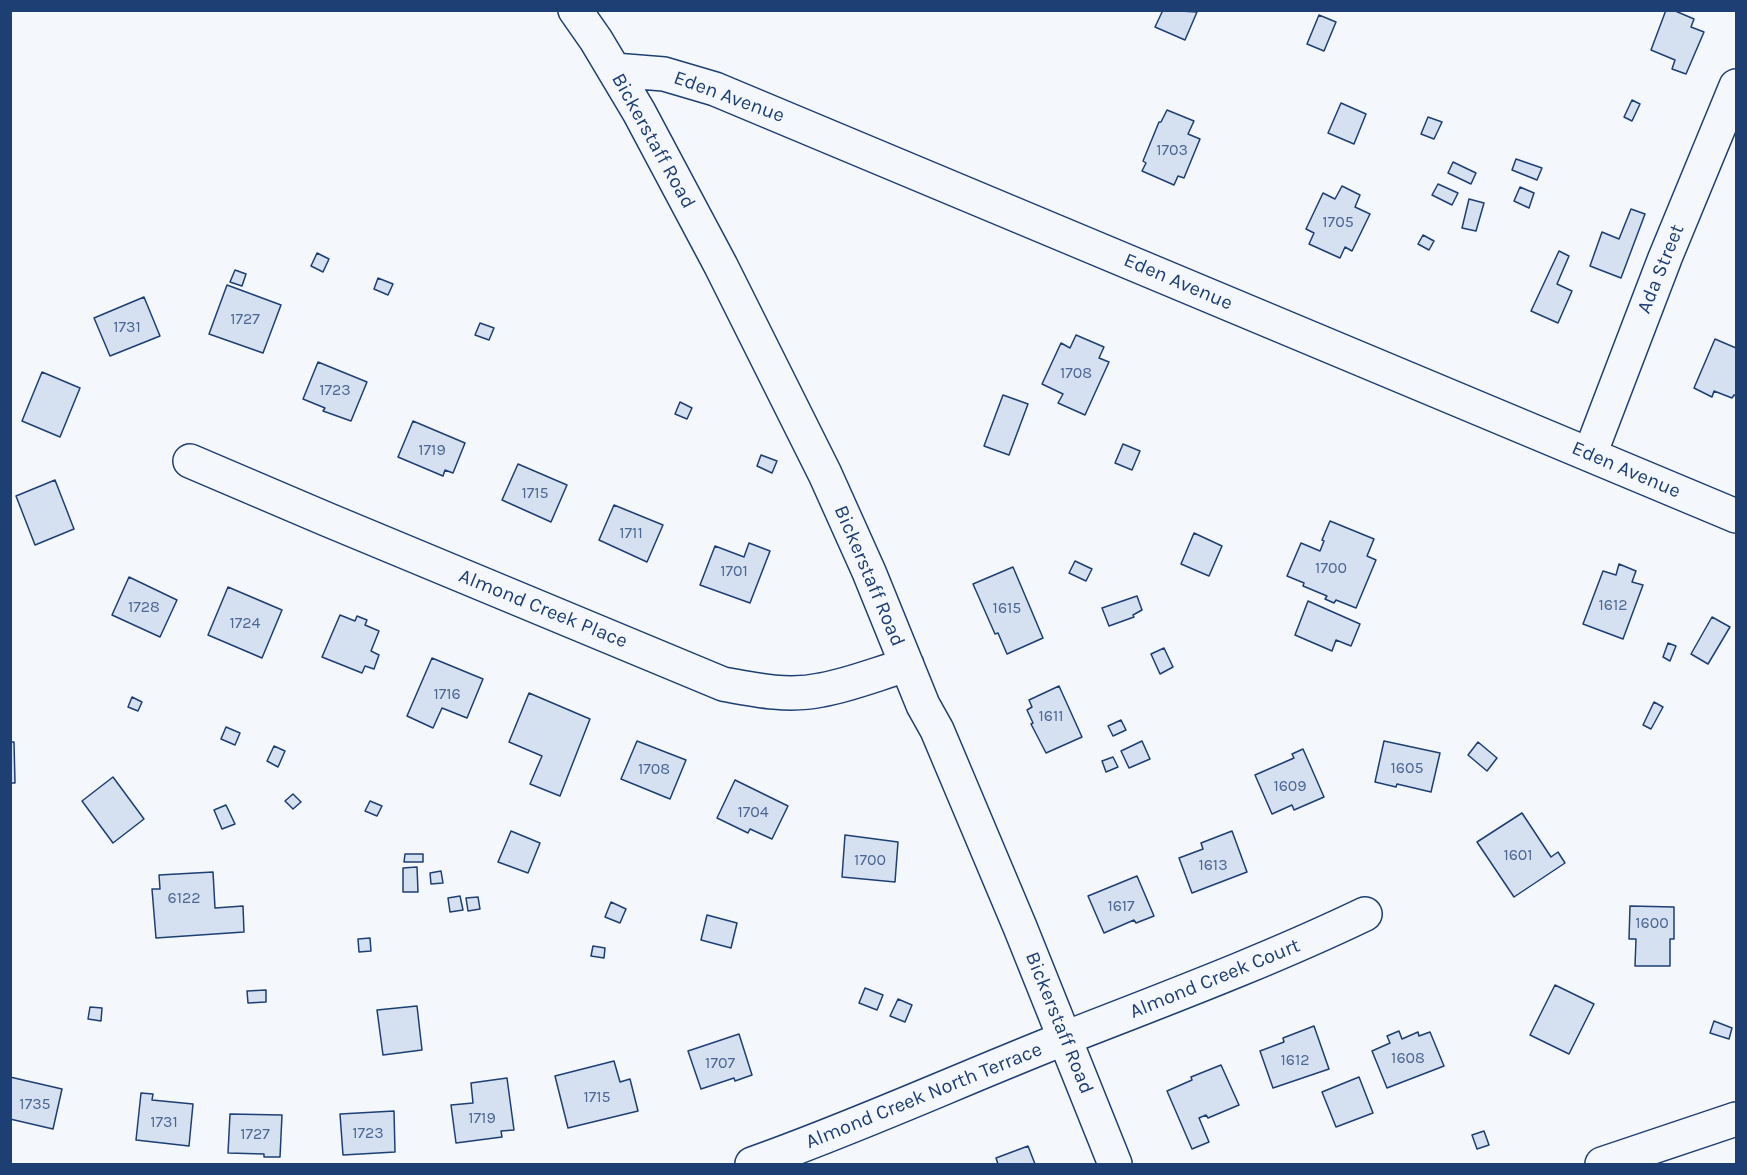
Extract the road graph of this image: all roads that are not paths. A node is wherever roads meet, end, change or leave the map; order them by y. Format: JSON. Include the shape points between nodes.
{"nodes":[{"id":1,"x":575,"y":10,"type":"edge"},
{"id":2,"x":614,"y":70,"type":"junction"},
{"id":3,"x":1737,"y":86,"type":"edge"},
{"id":4,"x":1590,"y":454,"type":"junction"},
{"id":5,"x":190,"y":461,"type":"dead end"},
{"id":6,"x":1737,"y":516,"type":"edge"},
{"id":7,"x":907,"y":665,"type":"junction"},
{"id":8,"x":1365,"y":914,"type":"dead end"},
{"id":9,"x":1063,"y":1039,"type":"junction"},
{"id":10,"x":1737,"y":1119,"type":"edge"},
{"id":11,"x":752,"y":1164,"type":"edge"},
{"id":12,"x":1115,"y":1164,"type":"edge"},
{"id":13,"x":1602,"y":1164,"type":"edge"}],
"edges":[{"from":1,"to":2,"type":"street","name":"Bickerstaff Road"},
{"from":2,"to":4,"type":"street","name":"Eden Avenue","via":[[664,74],[715,89]]},
{"from":2,"to":7,"type":"street","name":"Bickerstaff Road","via":[[721,266],[820,464]]},
{"from":3,"to":4,"type":"street","name":"Ada Street","via":[[1665,258]]},
{"from":4,"to":6,"type":"street","name":"Eden Avenue"},
{"from":5,"to":7,"type":"street","name":"Almond Creek Place","via":[[723,684],[764,692],[802,693]]},
{"from":7,"to":9,"type":"street","name":"Bickerstaff Road","via":[[1020,927]]},
{"from":8,"to":9,"type":"street","name":"Almond Creek Court","via":[[1286,950]]},
{"from":9,"to":11,"type":"street","name":"Almond Creek North Terrace"},
{"from":9,"to":12,"type":"street","name":"Bickerstaff Road"},
{"from":10,"to":13,"type":"street"}]}
